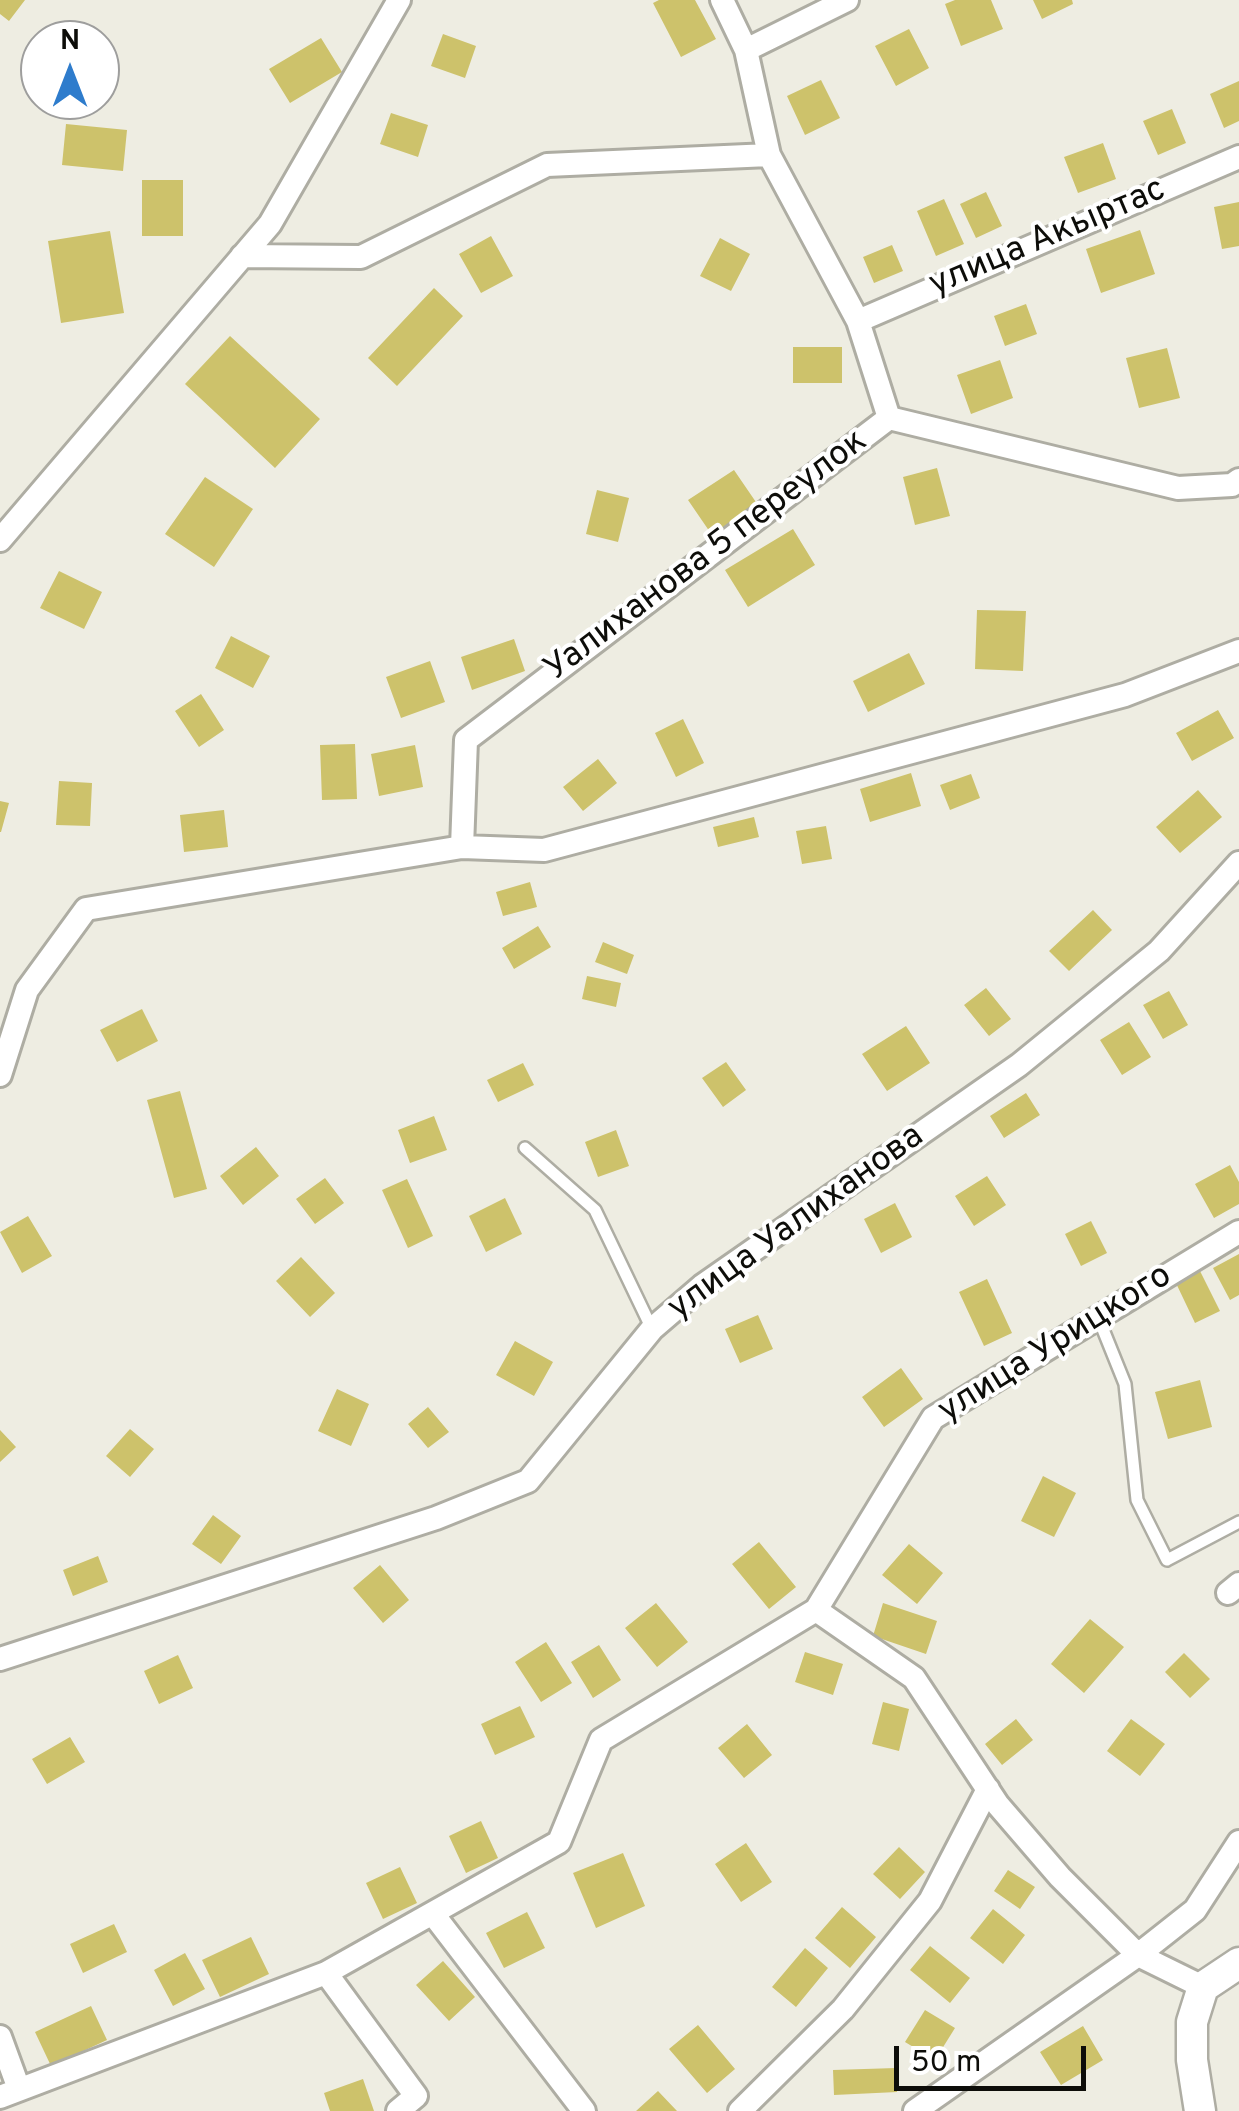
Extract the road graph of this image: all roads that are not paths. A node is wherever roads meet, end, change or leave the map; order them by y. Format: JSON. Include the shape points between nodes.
{"nodes":[{"id":1,"x":399,"y":0,"type":"edge"},
{"id":2,"x":722,"y":0,"type":"edge"},
{"id":3,"x":847,"y":0,"type":"edge"},
{"id":4,"x":746,"y":50,"type":"junction"},
{"id":5,"x":769,"y":155,"type":"junction"},
{"id":6,"x":1239,"y":156,"type":"edge"},
{"id":7,"x":242,"y":256,"type":"junction"},
{"id":8,"x":858,"y":321,"type":"junction"},
{"id":9,"x":889,"y":418,"type":"junction"},
{"id":10,"x":1237,"y":488,"type":"edge"},
{"id":11,"x":0,"y":540,"type":"edge"},
{"id":12,"x":1239,"y":651,"type":"edge"},
{"id":13,"x":462,"y":847,"type":"junction"},
{"id":14,"x":1239,"y":864,"type":"edge"},
{"id":15,"x":0,"y":1075,"type":"edge"},
{"id":16,"x":524,"y":1148,"type":"dead end"},
{"id":17,"x":1239,"y":1232,"type":"edge"},
{"id":18,"x":1098,"y":1317,"type":"junction"},
{"id":19,"x":652,"y":1329,"type":"junction"},
{"id":20,"x":1239,"y":1522,"type":"edge"},
{"id":21,"x":816,"y":1610,"type":"junction"},
{"id":22,"x":0,"y":1659,"type":"edge"},
{"id":23,"x":988,"y":1789,"type":"junction"},
{"id":24,"x":1239,"y":1842,"type":"edge"},
{"id":25,"x":433,"y":1914,"type":"junction"},
{"id":26,"x":1138,"y":1955,"type":"junction"},
{"id":27,"x":1239,"y":1962,"type":"edge"},
{"id":28,"x":326,"y":1972,"type":"junction"},
{"id":29,"x":1203,"y":1987,"type":"junction"},
{"id":30,"x":0,"y":2038,"type":"edge"},
{"id":31,"x":10,"y":2093,"type":"edge"},
{"id":32,"x":398,"y":2111,"type":"edge"},
{"id":33,"x":584,"y":2111,"type":"edge"},
{"id":34,"x":740,"y":2111,"type":"edge"},
{"id":35,"x":915,"y":2111,"type":"edge"},
{"id":36,"x":1200,"y":2111,"type":"edge"}],
"edges":[{"from":1,"to":7,"type":"street","via":[[270,224]]},
{"from":2,"to":4,"type":"street"},
{"from":3,"to":4,"type":"street"},
{"from":4,"to":5,"type":"street"},
{"from":5,"to":7,"type":"street","via":[[547,166],[361,257]]},
{"from":5,"to":8,"type":"street"},
{"from":6,"to":8,"type":"street","name":"улица Акыртас"},
{"from":7,"to":11,"type":"street"},
{"from":8,"to":9,"type":"street"},
{"from":9,"to":10,"type":"street","name":"Уалиханова 5 переулок","via":[[1178,488]]},
{"from":9,"to":13,"type":"street","name":"Уалиханова 5 переулок","via":[[466,740]]},
{"from":12,"to":13,"type":"street","via":[[1124,695],[544,850]]},
{"from":13,"to":15,"type":"street","via":[[86,909],[26,990]]},
{"from":14,"to":19,"type":"street","name":"улица Уалиханова","via":[[1159,951],[1019,1065],[702,1286]]},
{"from":16,"to":19,"type":"lane","via":[[595,1210]]},
{"from":17,"to":18,"type":"street","name":"улица Урицкого"},
{"from":18,"to":20,"type":"lane","via":[[1126,1384],[1137,1500],[1167,1560]]},
{"from":18,"to":21,"type":"street","name":"улица Урицкого","via":[[933,1418]]},
{"from":19,"to":22,"type":"street","name":"улица Уалиханова","via":[[528,1481],[436,1518]]},
{"from":21,"to":23,"type":"street","via":[[914,1678]]},
{"from":21,"to":25,"type":"street","name":"улица Урицкого","via":[[601,1740],[559,1842]]},
{"from":23,"to":26,"type":"street","via":[[1060,1877]]},
{"from":23,"to":34,"type":"street","via":[[930,1901],[843,2009]]},
{"from":24,"to":26,"type":"street","via":[[1194,1910]]},
{"from":25,"to":28,"type":"street","name":"улица Урицкого"},
{"from":25,"to":33,"type":"street"},
{"from":26,"to":29,"type":"street"},
{"from":26,"to":35,"type":"street"},
{"from":27,"to":29,"type":"street"},
{"from":28,"to":31,"type":"street","name":"улица Урицкого"},
{"from":28,"to":32,"type":"street","via":[[416,2096]]},
{"from":29,"to":36,"type":"street","via":[[1192,2022]]},
{"from":30,"to":31,"type":"street"}]}
